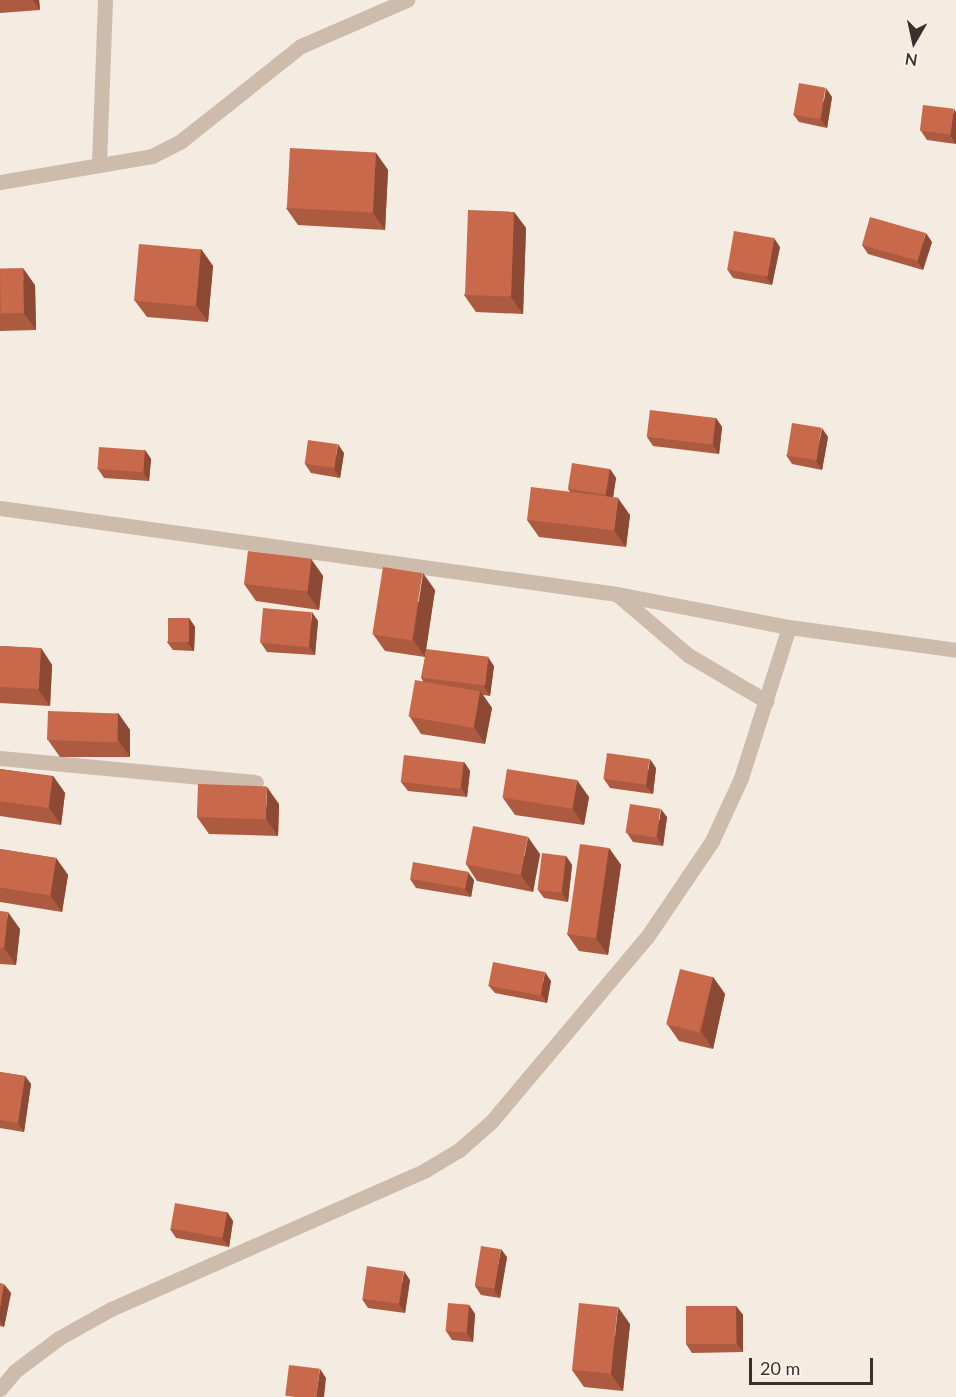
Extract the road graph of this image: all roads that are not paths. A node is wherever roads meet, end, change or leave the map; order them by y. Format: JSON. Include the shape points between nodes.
{"nodes":[{"id":1,"x":105,"y":0,"type":"edge"},
{"id":2,"x":407,"y":0,"type":"edge"},
{"id":3,"x":99,"y":164,"type":"junction"},
{"id":4,"x":0,"y":182,"type":"edge"},
{"id":5,"x":0,"y":508,"type":"edge"},
{"id":6,"x":616,"y":594,"type":"junction"},
{"id":7,"x":789,"y":627,"type":"junction"},
{"id":8,"x":956,"y":650,"type":"edge"},
{"id":9,"x":766,"y":701,"type":"junction"},
{"id":10,"x":0,"y":758,"type":"edge"},
{"id":11,"x":256,"y":782,"type":"dead end"},
{"id":12,"x":0,"y":1389,"type":"edge"}],
"edges":[{"from":1,"to":3,"type":"street"},
{"from":2,"to":3,"type":"street","via":[[301,46],[181,141],[152,156]]},
{"from":3,"to":4,"type":"street"},
{"from":5,"to":6,"type":"street"},
{"from":6,"to":7,"type":"street"},
{"from":6,"to":9,"type":"street","via":[[688,655]]},
{"from":7,"to":8,"type":"street"},
{"from":7,"to":9,"type":"street"},
{"from":9,"to":12,"type":"street","via":[[741,778],[712,841],[647,937],[491,1122],[459,1150],[424,1172],[111,1309],[59,1338],[15,1371]]},
{"from":10,"to":11,"type":"street"}]}
